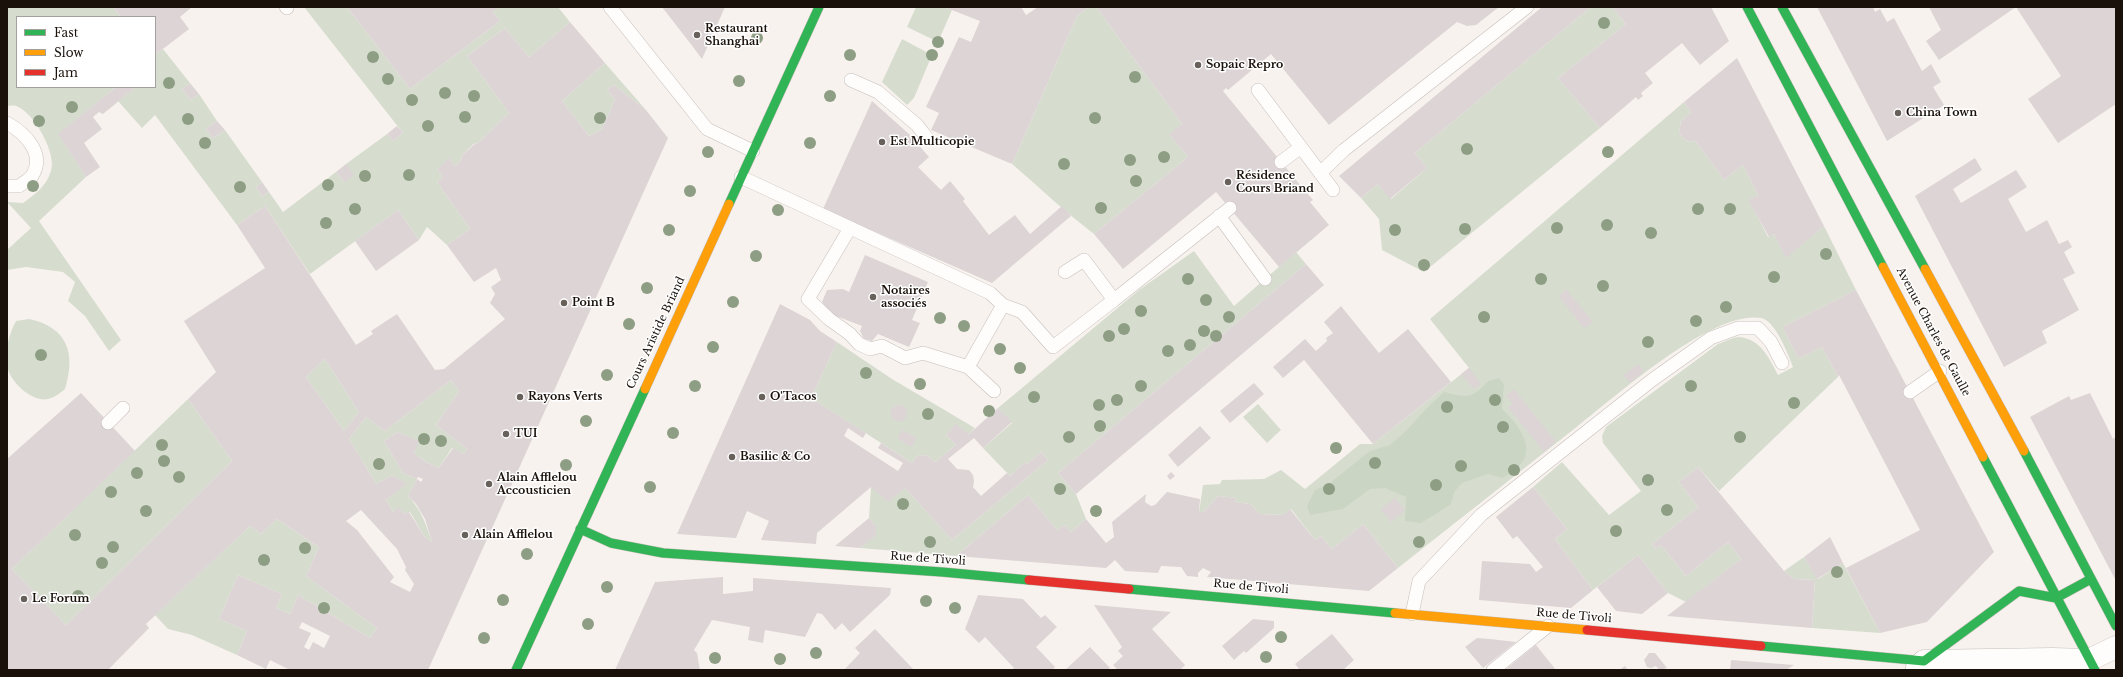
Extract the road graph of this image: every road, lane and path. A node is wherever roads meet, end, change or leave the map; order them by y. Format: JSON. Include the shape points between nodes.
{"nodes":[{"id":1,"x":610,"y":7,"type":"edge"},
{"id":2,"x":819,"y":7,"type":"edge"},
{"id":3,"x":1527,"y":7,"type":"edge"},
{"id":4,"x":1747,"y":7,"type":"edge"},
{"id":5,"x":1782,"y":7,"type":"edge"},
{"id":6,"x":851,"y":80,"type":"dead end"},
{"id":7,"x":1258,"y":90,"type":"dead end"},
{"id":8,"x":7,"y":123,"type":"edge"},
{"id":9,"x":927,"y":138,"type":"dead end"},
{"id":10,"x":1301,"y":147,"type":"junction"},
{"id":11,"x":753,"y":150,"type":"junction"},
{"id":12,"x":1282,"y":162,"type":"dead end"},
{"id":13,"x":1320,"y":173,"type":"junction"},
{"id":14,"x":741,"y":177,"type":"junction"},
{"id":15,"x":7,"y":186,"type":"edge"},
{"id":16,"x":1333,"y":190,"type":"dead end"},
{"id":17,"x":1230,"y":208,"type":"dead end"},
{"id":18,"x":1219,"y":216,"type":"junction"},
{"id":19,"x":850,"y":228,"type":"junction"},
{"id":20,"x":1065,"y":272,"type":"dead end"},
{"id":21,"x":1265,"y":279,"type":"dead end"},
{"id":22,"x":1114,"y":300,"type":"junction"},
{"id":23,"x":1003,"y":305,"type":"junction"},
{"id":24,"x":1782,"y":363,"type":"dead end"},
{"id":25,"x":968,"y":367,"type":"junction"},
{"id":26,"x":1940,"y":371,"type":"junction"},
{"id":27,"x":994,"y":391,"type":"dead end"},
{"id":28,"x":1910,"y":392,"type":"dead end"},
{"id":29,"x":123,"y":408,"type":"dead end"},
{"id":30,"x":108,"y":422,"type":"dead end"},
{"id":31,"x":580,"y":529,"type":"junction"},
{"id":32,"x":2091,"y":579,"type":"junction"},
{"id":33,"x":2056,"y":598,"type":"junction"},
{"id":34,"x":1412,"y":614,"type":"junction"},
{"id":35,"x":1548,"y":626,"type":"junction"},
{"id":36,"x":2116,"y":626,"type":"edge"},
{"id":37,"x":2116,"y":647,"type":"edge"},
{"id":38,"x":1919,"y":665,"type":"edge"},
{"id":39,"x":2092,"y":665,"type":"edge"},
{"id":40,"x":516,"y":670,"type":"edge"},
{"id":41,"x":1493,"y":670,"type":"edge"}],
"edges":[{"from":1,"to":11,"type":"lane","via":[[707,129]]},
{"from":2,"to":11,"type":"street","name":"Cours Aristide Briand"},
{"from":3,"to":13,"type":"lane","via":[[1344,150]]},
{"from":4,"to":26,"type":"street","name":"Avenue Charles de Gaulle"},
{"from":5,"to":32,"type":"street","name":"Avenue Charles de Gaulle","via":[[1995,397]]},
{"from":6,"to":9,"type":"lane","via":[[878,92],[917,125]]},
{"from":7,"to":10,"type":"lane"},
{"from":8,"to":15,"type":"lane","via":[[19,130],[30,142],[37,160],[32,176],[19,186]]},
{"from":10,"to":12,"type":"lane"},
{"from":10,"to":13,"type":"lane"},
{"from":11,"to":14,"type":"street","name":"Cours Aristide Briand"},
{"from":13,"to":16,"type":"lane"},
{"from":14,"to":19,"type":"lane"},
{"from":14,"to":31,"type":"street","name":"Cours Aristide Briand"},
{"from":17,"to":18,"type":"lane"},
{"from":18,"to":21,"type":"lane"},
{"from":18,"to":22,"type":"lane"},
{"from":19,"to":23,"type":"lane","via":[[990,293]]},
{"from":19,"to":25,"type":"lane","via":[[808,299],[859,344],[870,349],[882,346],[905,358],[923,353]]},
{"from":20,"to":22,"type":"lane","via":[[1084,260]]},
{"from":22,"to":23,"type":"lane","via":[[1053,346],[1022,312]]},
{"from":23,"to":25,"type":"lane"},
{"from":24,"to":34,"type":"lane","via":[[1772,342],[1758,328],[1738,328],[1711,338],[1646,385],[1481,515],[1419,581]]},
{"from":25,"to":27,"type":"lane"},
{"from":26,"to":28,"type":"lane"},
{"from":26,"to":33,"type":"street","name":"Avenue Charles de Gaulle"},
{"from":29,"to":30,"type":"lane"},
{"from":31,"to":34,"type":"street","name":"Rue de Tivoli","via":[[611,543],[680,554],[942,572]]},
{"from":31,"to":40,"type":"street","name":"Cours Aristide Briand"},
{"from":32,"to":33,"type":"street"},
{"from":32,"to":36,"type":"street","name":"Avenue Charles de Gaulle"},
{"from":33,"to":38,"type":"street","via":[[2019,591]]},
{"from":33,"to":39,"type":"street","name":"Avenue Charles de Gaulle"},
{"from":34,"to":35,"type":"street","name":"Rue de Tivoli"},
{"from":35,"to":38,"type":"street","name":"Rue de Tivoli"},
{"from":35,"to":41,"type":"lane"},
{"from":37,"to":39,"type":"street"},
{"from":38,"to":39,"type":"street","via":[[2052,658]]}]}
